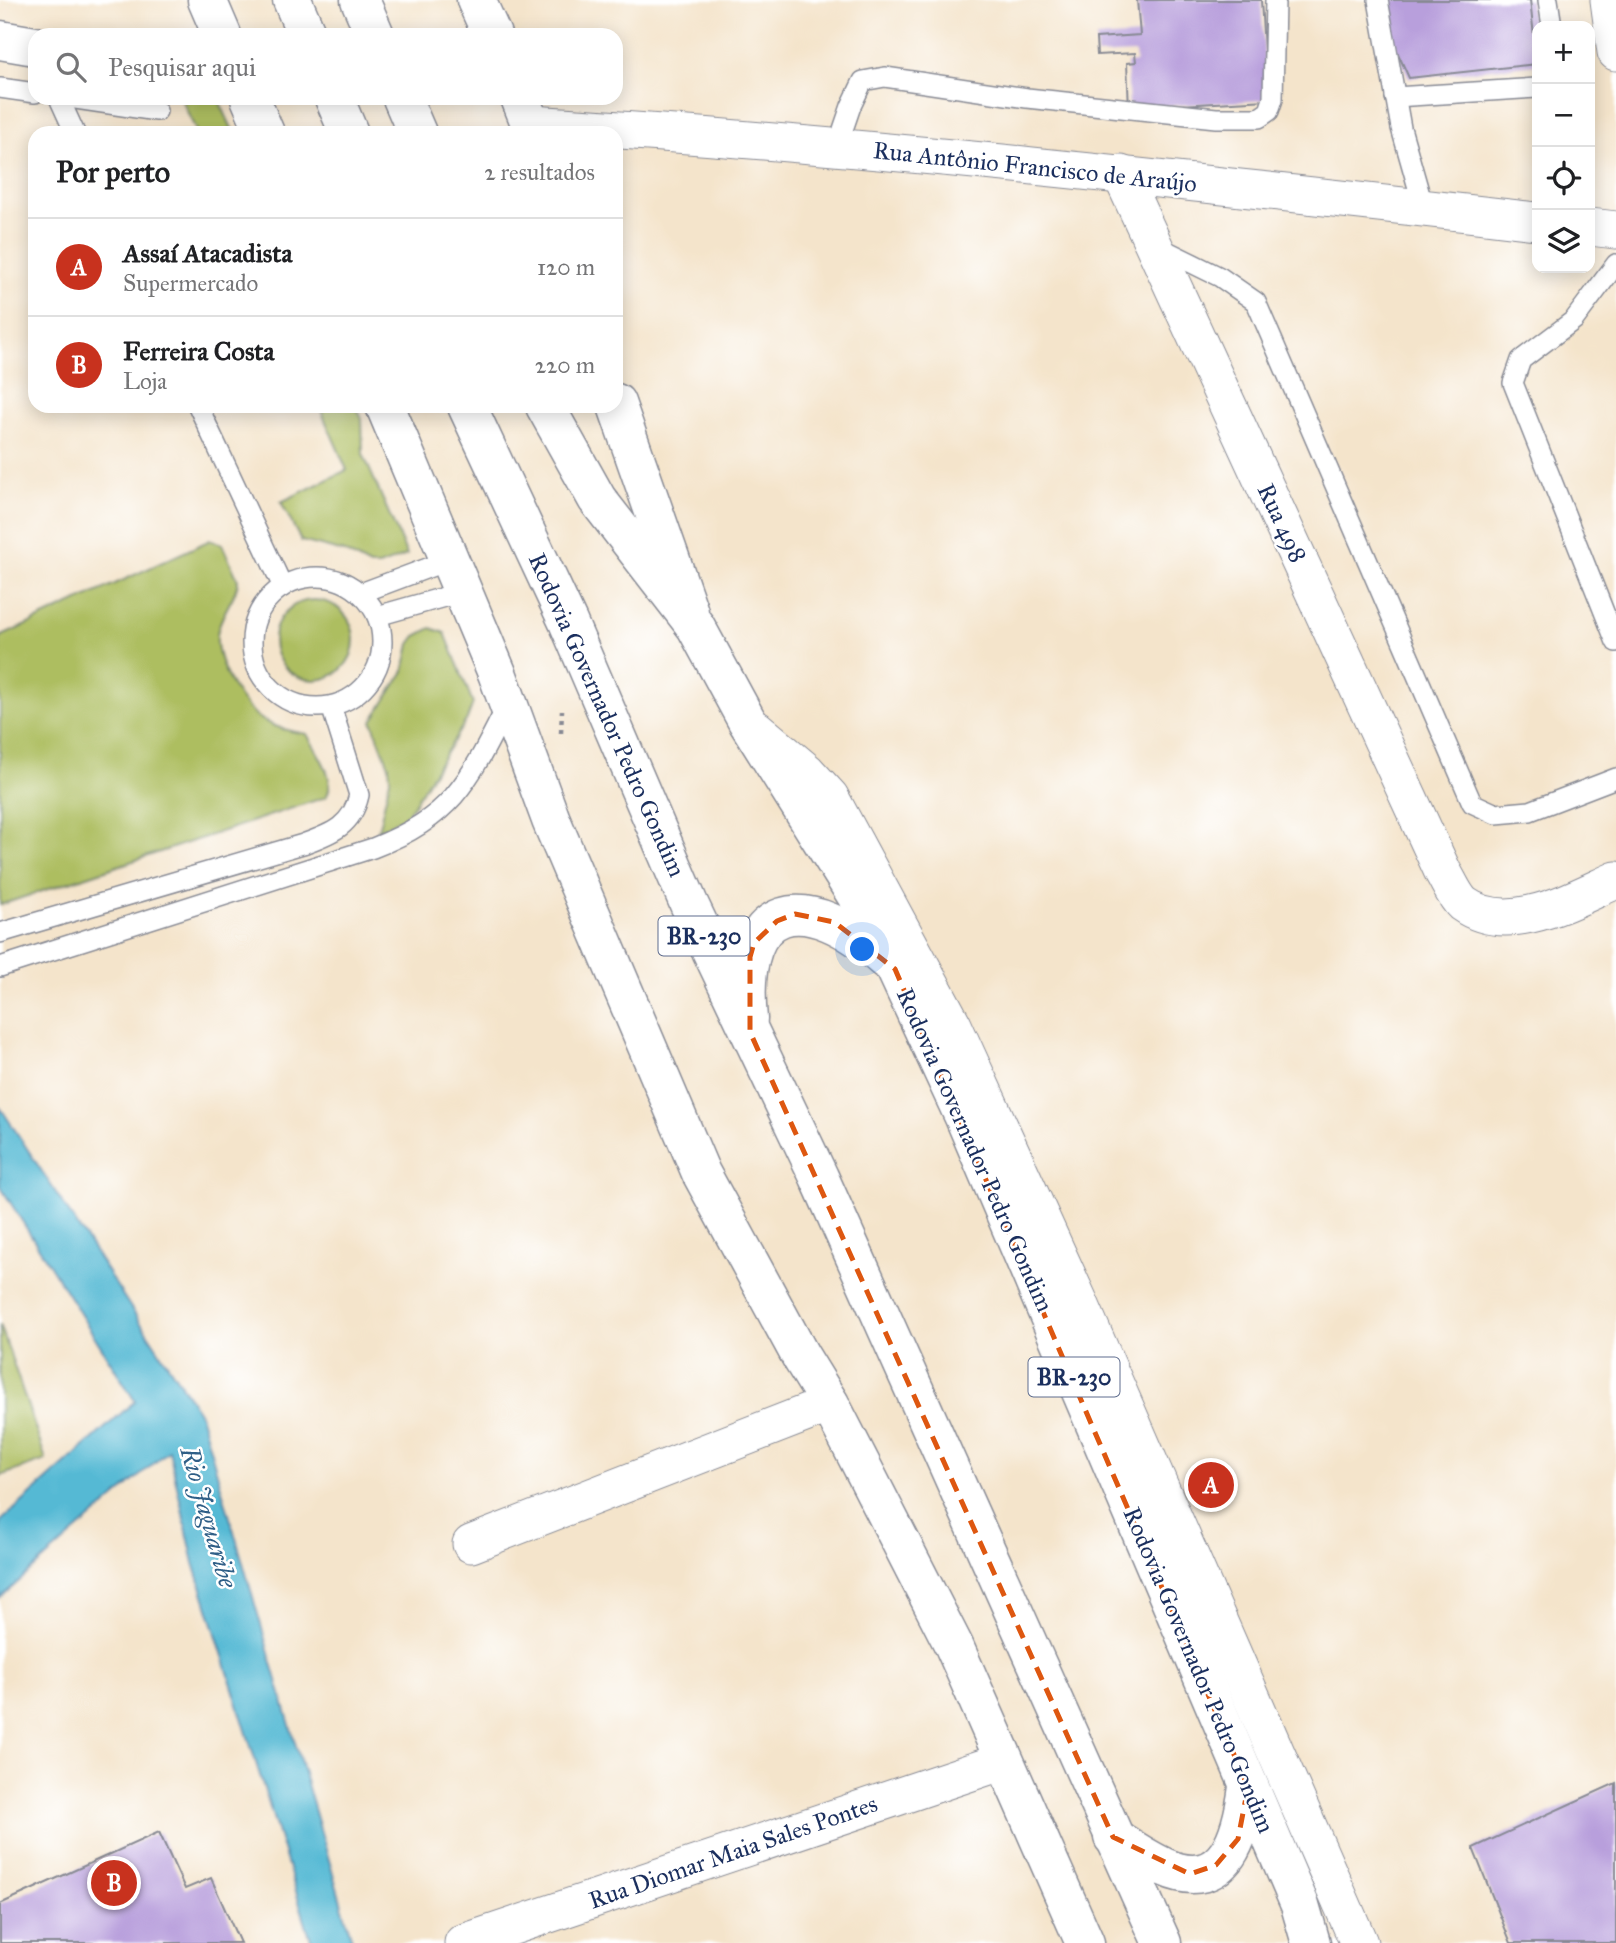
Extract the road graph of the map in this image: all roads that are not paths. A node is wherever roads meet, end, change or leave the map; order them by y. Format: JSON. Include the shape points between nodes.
{"nodes":[{"id":1,"x":207,"y":0,"type":"edge"},
{"id":2,"x":292,"y":0,"type":"edge"},
{"id":3,"x":360,"y":0,"type":"edge"},
{"id":4,"x":477,"y":0,"type":"edge"},
{"id":5,"x":1275,"y":0,"type":"edge"},
{"id":6,"x":1378,"y":0,"type":"edge"},
{"id":7,"x":1548,"y":0,"type":"edge"},
{"id":8,"x":1609,"y":0,"type":"edge"},
{"id":9,"x":1551,"y":21,"type":"edge"},
{"id":10,"x":219,"y":28,"type":"edge"},
{"id":11,"x":304,"y":28,"type":"edge"},
{"id":12,"x":372,"y":28,"type":"edge"},
{"id":13,"x":489,"y":28,"type":"edge"},
{"id":14,"x":0,"y":40,"type":"edge"},
{"id":15,"x":28,"y":45,"type":"edge"},
{"id":16,"x":1616,"y":52,"type":"edge"},
{"id":17,"x":0,"y":88,"type":"edge"},
{"id":18,"x":1532,"y":88,"type":"edge"},
{"id":19,"x":28,"y":92,"type":"edge"},
{"id":20,"x":1395,"y":97,"type":"junction"},
{"id":21,"x":62,"y":105,"type":"edge"},
{"id":22,"x":116,"y":105,"type":"edge"},
{"id":23,"x":253,"y":105,"type":"edge"},
{"id":24,"x":337,"y":105,"type":"edge"},
{"id":25,"x":405,"y":105,"type":"edge"},
{"id":26,"x":157,"y":111,"type":"dead end"},
{"id":27,"x":529,"y":118,"type":"edge"},
{"id":28,"x":72,"y":126,"type":"edge"},
{"id":29,"x":262,"y":126,"type":"edge"},
{"id":30,"x":346,"y":126,"type":"edge"},
{"id":31,"x":414,"y":126,"type":"edge"},
{"id":32,"x":614,"y":126,"type":"edge"},
{"id":33,"x":623,"y":127,"type":"edge"},
{"id":34,"x":836,"y":147,"type":"junction"},
{"id":35,"x":1121,"y":174,"type":"junction"},
{"id":36,"x":1424,"y":209,"type":"junction"},
{"id":37,"x":1532,"y":220,"type":"edge"},
{"id":38,"x":1595,"y":228,"type":"edge"},
{"id":39,"x":1616,"y":230,"type":"edge"},
{"id":40,"x":1153,"y":244,"type":"junction"},
{"id":41,"x":1616,"y":264,"type":"edge"},
{"id":42,"x":201,"y":413,"type":"edge"},
{"id":43,"x":387,"y":413,"type":"edge"},
{"id":44,"x":470,"y":413,"type":"edge"},
{"id":45,"x":549,"y":413,"type":"edge"},
{"id":46,"x":619,"y":413,"type":"edge"},
{"id":47,"x":456,"y":576,"type":"junction"},
{"id":48,"x":283,"y":587,"type":"junction"},
{"id":49,"x":361,"y":593,"type":"junction"},
{"id":50,"x":377,"y":616,"type":"junction"},
{"id":51,"x":696,"y":627,"type":"junction"},
{"id":52,"x":1616,"y":642,"type":"edge"},
{"id":53,"x":509,"y":704,"type":"junction"},
{"id":54,"x":331,"y":706,"type":"junction"},
{"id":55,"x":747,"y":721,"type":"junction"},
{"id":56,"x":1616,"y":778,"type":"edge"},
{"id":57,"x":1616,"y":880,"type":"edge"},
{"id":58,"x":0,"y":933,"type":"edge"},
{"id":59,"x":0,"y":967,"type":"edge"},
{"id":60,"x":895,"y":969,"type":"junction"},
{"id":61,"x":750,"y":1032,"type":"junction"},
{"id":62,"x":830,"y":1404,"type":"junction"},
{"id":63,"x":471,"y":1544,"type":"dead end"},
{"id":64,"x":1004,"y":1761,"type":"junction"},
{"id":65,"x":1248,"y":1787,"type":"junction"},
{"id":66,"x":1112,"y":1837,"type":"junction"},
{"id":67,"x":463,"y":1943,"type":"edge"},
{"id":68,"x":1085,"y":1943,"type":"edge"},
{"id":69,"x":1161,"y":1943,"type":"edge"},
{"id":70,"x":1311,"y":1943,"type":"edge"},
{"id":71,"x":1359,"y":1943,"type":"edge"}],
"edges":[{"from":1,"to":10,"type":"main road"},
{"from":2,"to":11,"type":"main road"},
{"from":3,"to":12,"type":"main road"},
{"from":4,"to":13,"type":"main road"},
{"from":5,"to":34,"type":"lane","via":[[1273,99],[1269,111],[1259,118],[1081,104],[886,78],[863,81]]},
{"from":6,"to":20,"type":"lane"},
{"from":7,"to":9,"type":"lane"},
{"from":8,"to":16,"type":"street"},
{"from":14,"to":15,"type":"main road"},
{"from":17,"to":19,"type":"lane"},
{"from":18,"to":20,"type":"lane"},
{"from":20,"to":36,"type":"lane"},
{"from":21,"to":28,"type":"lane"},
{"from":22,"to":26,"type":"lane"},
{"from":23,"to":29,"type":"main road"},
{"from":24,"to":30,"type":"main road"},
{"from":25,"to":31,"type":"main road"},
{"from":27,"to":32,"type":"street","name":"Rua Antônio Francisco de Araújo"},
{"from":33,"to":34,"type":"street","name":"Rua Antônio Francisco de Araújo"},
{"from":34,"to":35,"type":"street","name":"Rua Antônio Francisco de Araújo"},
{"from":35,"to":36,"type":"street","name":"Rua Antônio Francisco de Araújo"},
{"from":35,"to":40,"type":"street","name":"Rua 498"},
{"from":36,"to":37,"type":"street","name":"Rua Antônio Francisco de Araújo"},
{"from":38,"to":39,"type":"street"},
{"from":40,"to":56,"type":"lane","via":[[1220,276],[1256,302],[1472,803],[1496,814],[1531,811]]},
{"from":40,"to":57,"type":"street","name":"Rua 498","via":[[1461,903],[1483,915],[1519,916],[1557,906]]},
{"from":41,"to":52,"type":"lane","via":[[1574,320],[1521,360],[1513,383]]},
{"from":42,"to":48,"type":"lane"},
{"from":43,"to":47,"type":"main road"},
{"from":44,"to":61,"type":"main road","name":"Rodovia Governador Pedro Gondim","number":"BR-230"},
{"from":45,"to":51,"type":"main road","name":"Rodovia Governador Pedro Gondim","number":"BR-230","via":[[597,499]]},
{"from":46,"to":51,"type":"main road"},
{"from":47,"to":49,"type":"lane"},
{"from":47,"to":50,"type":"lane"},
{"from":47,"to":53,"type":"main road"},
{"from":48,"to":49,"type":"lane","via":[[302,578],[323,577],[344,582]]},
{"from":48,"to":54,"type":"lane","via":[[263,604],[253,628],[252,654],[262,678],[280,697],[304,707]]},
{"from":49,"to":50,"type":"lane"},
{"from":50,"to":54,"type":"lane","via":[[382,644],[375,672],[357,694]]},
{"from":51,"to":55,"type":"main road","name":"Rodovia Governador Pedro Gondim","number":"BR-230"},
{"from":53,"to":59,"type":"lane","via":[[464,786],[409,834]]},
{"from":53,"to":62,"type":"main road","via":[[551,820],[701,1172]]},
{"from":54,"to":58,"type":"lane","via":[[359,795],[357,807],[342,827],[303,844]]},
{"from":55,"to":60,"type":"main road","name":"Rodovia Governador Pedro Gondim","number":"BR-230","via":[[876,927]]},
{"from":55,"to":71,"type":"street","via":[[830,797],[953,1026],[1084,1312]]},
{"from":60,"to":61,"type":"main road","via":[[834,922],[795,914],[777,921],[754,943],[750,957]]},
{"from":60,"to":65,"type":"main road","name":"Rodovia Governador Pedro Gondim","number":"BR-230","via":[[964,1117]]},
{"from":61,"to":66,"type":"main road","name":"Rodovia Governador Pedro Gondim","number":"BR-230"},
{"from":62,"to":63,"type":"street"},
{"from":62,"to":64,"type":"main road","via":[[954,1646]]},
{"from":64,"to":67,"type":"street","name":"Rua Diomar Maia Sales Pontes"},
{"from":64,"to":68,"type":"main road"},
{"from":65,"to":66,"type":"main road","via":[[1238,1839],[1228,1855],[1203,1872],[1190,1874],[1164,1867]]},
{"from":65,"to":70,"type":"main road","name":"Rodovia Governador Pedro Gondim","number":"BR-230","via":[[1300,1905]]},
{"from":66,"to":69,"type":"main road","name":"Rodovia Governador Pedro Gondim","number":"BR-230"}]}
